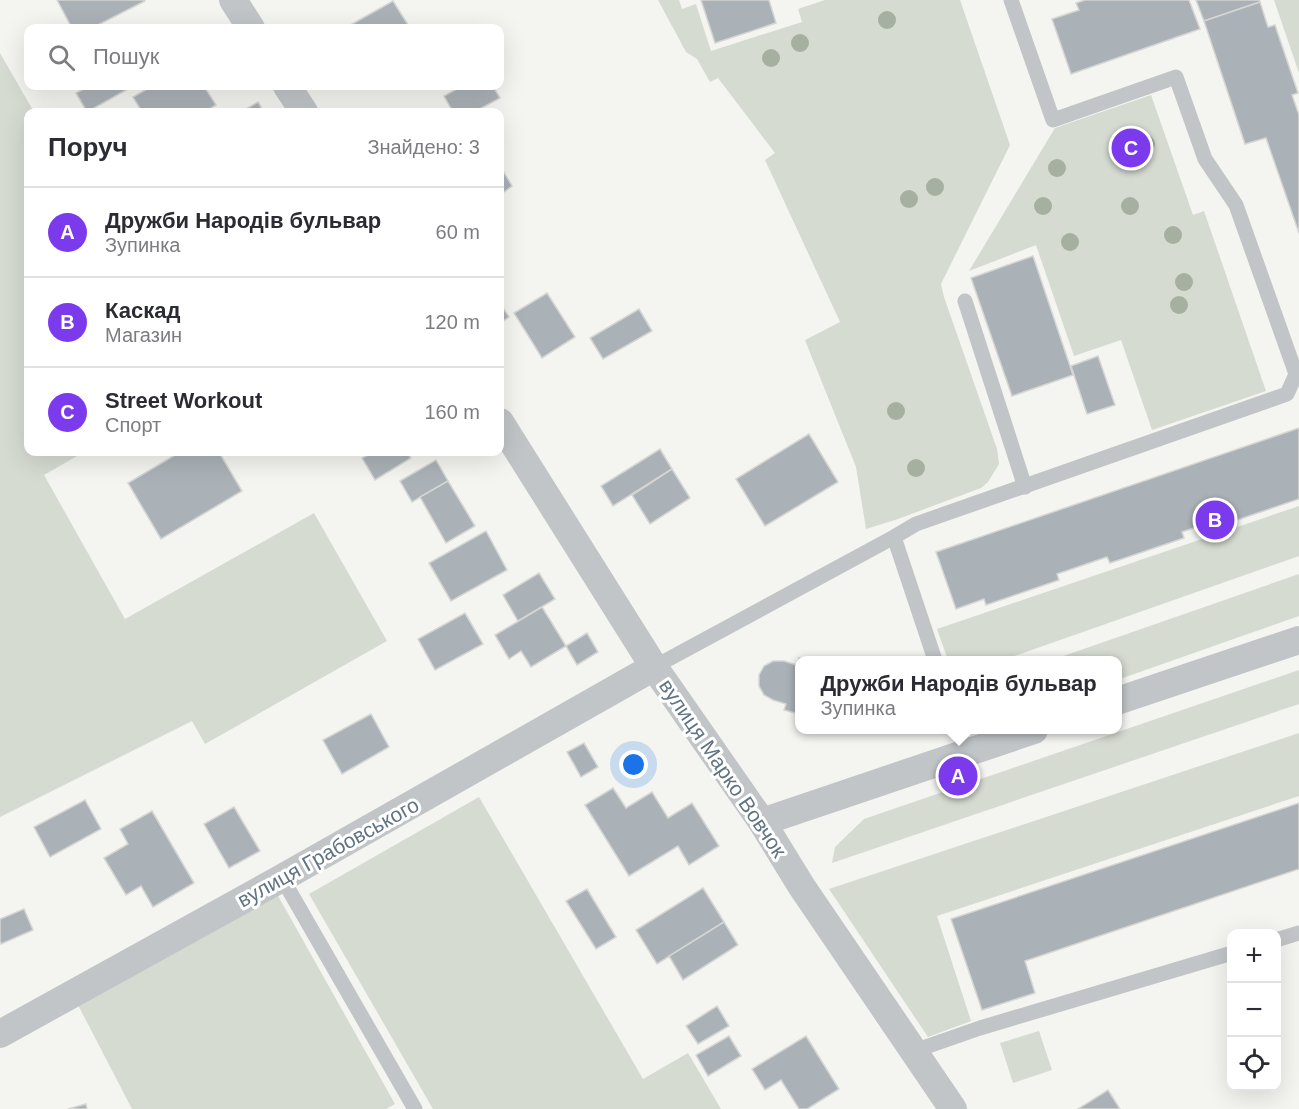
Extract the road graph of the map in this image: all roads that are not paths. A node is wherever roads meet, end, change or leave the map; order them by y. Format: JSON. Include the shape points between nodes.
{"nodes":[{"id":1,"x":233,"y":0,"type":"edge"},
{"id":2,"x":1011,"y":0,"type":"edge"},
{"id":3,"x":248,"y":24,"type":"edge"},
{"id":4,"x":290,"y":90,"type":"edge"},
{"id":5,"x":301,"y":108,"type":"edge"},
{"id":6,"x":965,"y":301,"type":"dead end"},
{"id":7,"x":504,"y":428,"type":"edge"},
{"id":8,"x":1025,"y":487,"type":"junction"},
{"id":9,"x":894,"y":537,"type":"junction"},
{"id":10,"x":1299,"y":640,"type":"edge"},
{"id":11,"x":935,"y":656,"type":"edge"},
{"id":12,"x":654,"y":667,"type":"junction"},
{"id":13,"x":1122,"y":699,"type":"edge"},
{"id":14,"x":1004,"y":734,"type":"edge"},
{"id":15,"x":962,"y":741,"type":"edge"},
{"id":16,"x":762,"y":822,"type":"junction"},
{"id":17,"x":282,"y":878,"type":"junction"},
{"id":18,"x":1299,"y":933,"type":"edge"},
{"id":19,"x":1281,"y":938,"type":"edge"},
{"id":20,"x":1227,"y":954,"type":"edge"},
{"id":21,"x":0,"y":1034,"type":"edge"},
{"id":22,"x":914,"y":1051,"type":"junction"},
{"id":23,"x":414,"y":1109,"type":"edge"},
{"id":24,"x":953,"y":1109,"type":"edge"}],
"edges":[{"from":1,"to":3,"type":"street"},
{"from":2,"to":8,"type":"lane","via":[[1053,120],[1176,77],[1205,159],[1236,205],[1296,374],[1287,394]]},
{"from":4,"to":5,"type":"street"},
{"from":6,"to":8,"type":"lane"},
{"from":7,"to":12,"type":"street","name":"вулиця Марко Вовчок"},
{"from":8,"to":9,"type":"lane","via":[[916,525]]},
{"from":9,"to":11,"type":"lane"},
{"from":9,"to":12,"type":"lane"},
{"from":10,"to":13,"type":"street"},
{"from":12,"to":16,"type":"street","name":"вулиця Марко Вовчок"},
{"from":12,"to":17,"type":"street","name":"вулиця Грабовського"},
{"from":14,"to":15,"type":"street"},
{"from":15,"to":16,"type":"street"},
{"from":16,"to":22,"type":"street","name":"вулиця Марко Вовчок"},
{"from":17,"to":21,"type":"street","name":"вулиця Грабовського"},
{"from":17,"to":23,"type":"lane"},
{"from":18,"to":19,"type":"lane"},
{"from":20,"to":22,"type":"lane"},
{"from":22,"to":24,"type":"street","name":"вулиця Марко Вовчок"}]}
